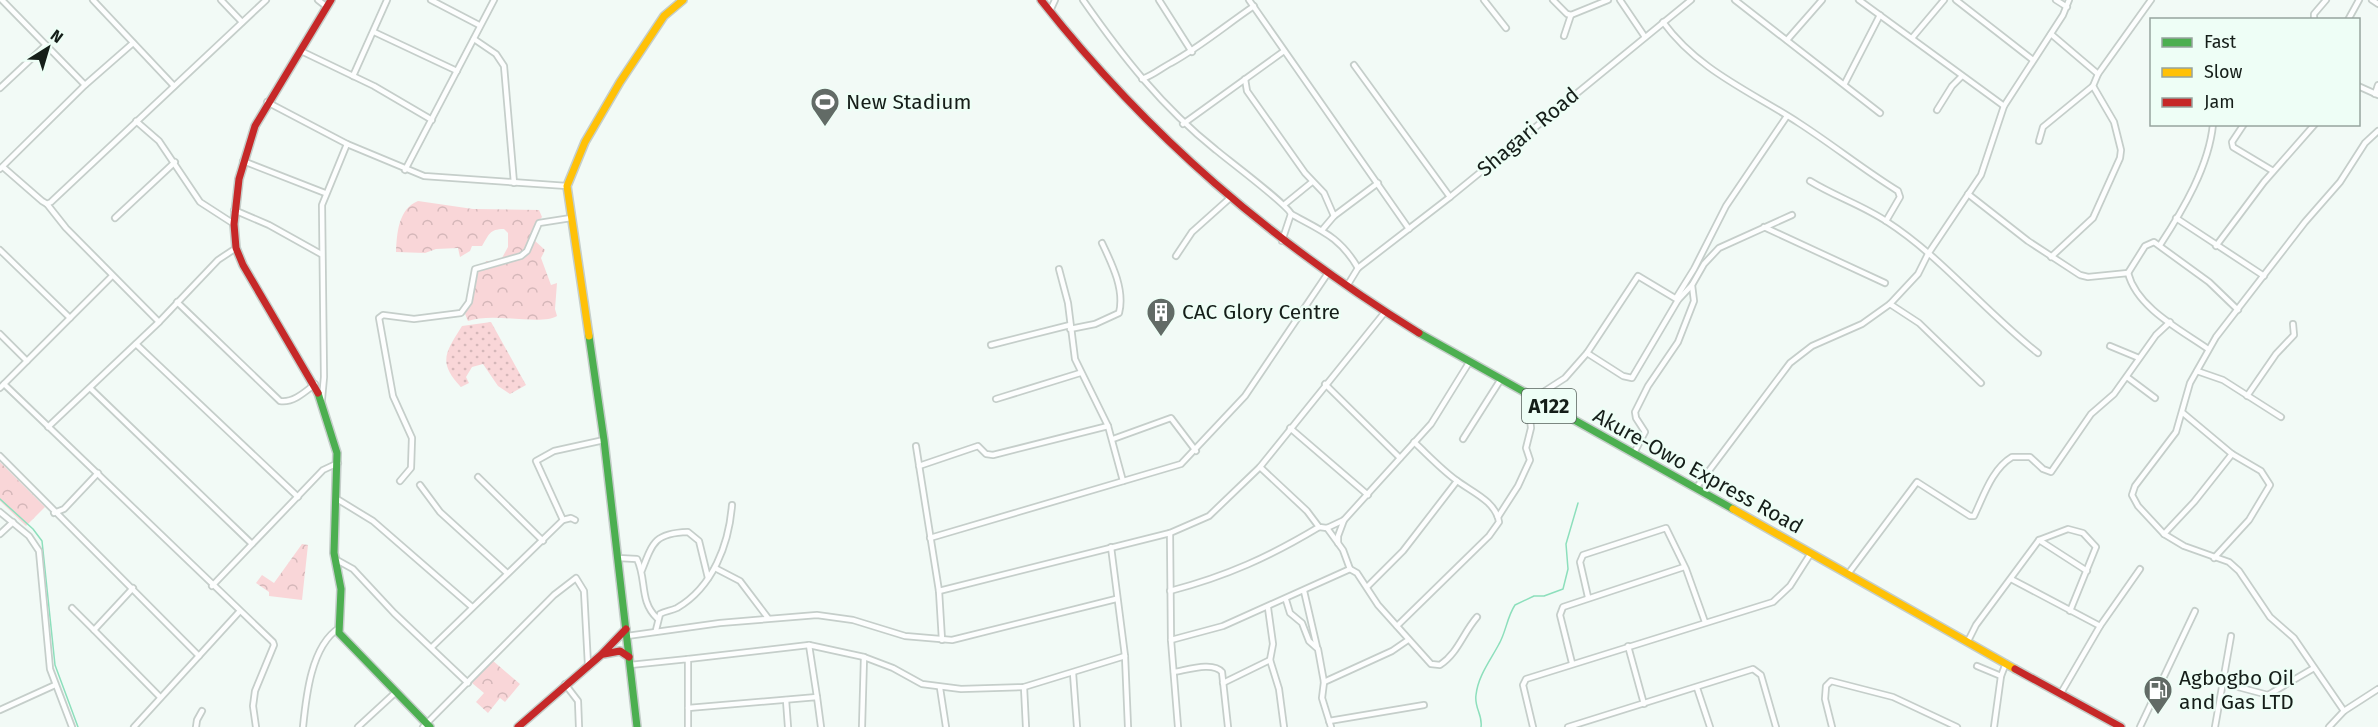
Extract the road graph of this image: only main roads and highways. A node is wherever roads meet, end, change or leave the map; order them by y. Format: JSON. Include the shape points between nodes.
{"nodes":[{"id":1,"x":683,"y":0,"type":"edge"},
{"id":2,"x":1041,"y":0,"type":"edge"},
{"id":3,"x":329,"y":3,"type":"edge"},
{"id":4,"x":626,"y":633,"type":"junction"},
{"id":5,"x":604,"y":654,"type":"junction"},
{"id":6,"x":629,"y":661,"type":"junction"},
{"id":7,"x":427,"y":726,"type":"edge"},
{"id":8,"x":518,"y":727,"type":"edge"},
{"id":9,"x":637,"y":727,"type":"edge"},
{"id":10,"x":2121,"y":727,"type":"edge"}],
"edges":[{"from":1,"to":4,"type":"main road","via":[[664,16],[620,82],[585,142],[567,186],[604,440]]},
{"from":2,"to":10,"type":"main road","name":"Akure-Owo Express Road","number":"A122","via":[[1144,119],[1230,198],[1282,241],[1385,312]]},
{"from":3,"to":7,"type":"main road","via":[[255,126],[243,161],[234,210],[236,248],[315,384],[339,462],[335,559],[341,589],[339,628],[345,641]]},
{"from":4,"to":5,"type":"main road"},
{"from":4,"to":6,"type":"main road"},
{"from":5,"to":6,"type":"main road","via":[[620,651]]},
{"from":5,"to":8,"type":"main road"},
{"from":6,"to":9,"type":"main road"}]}
